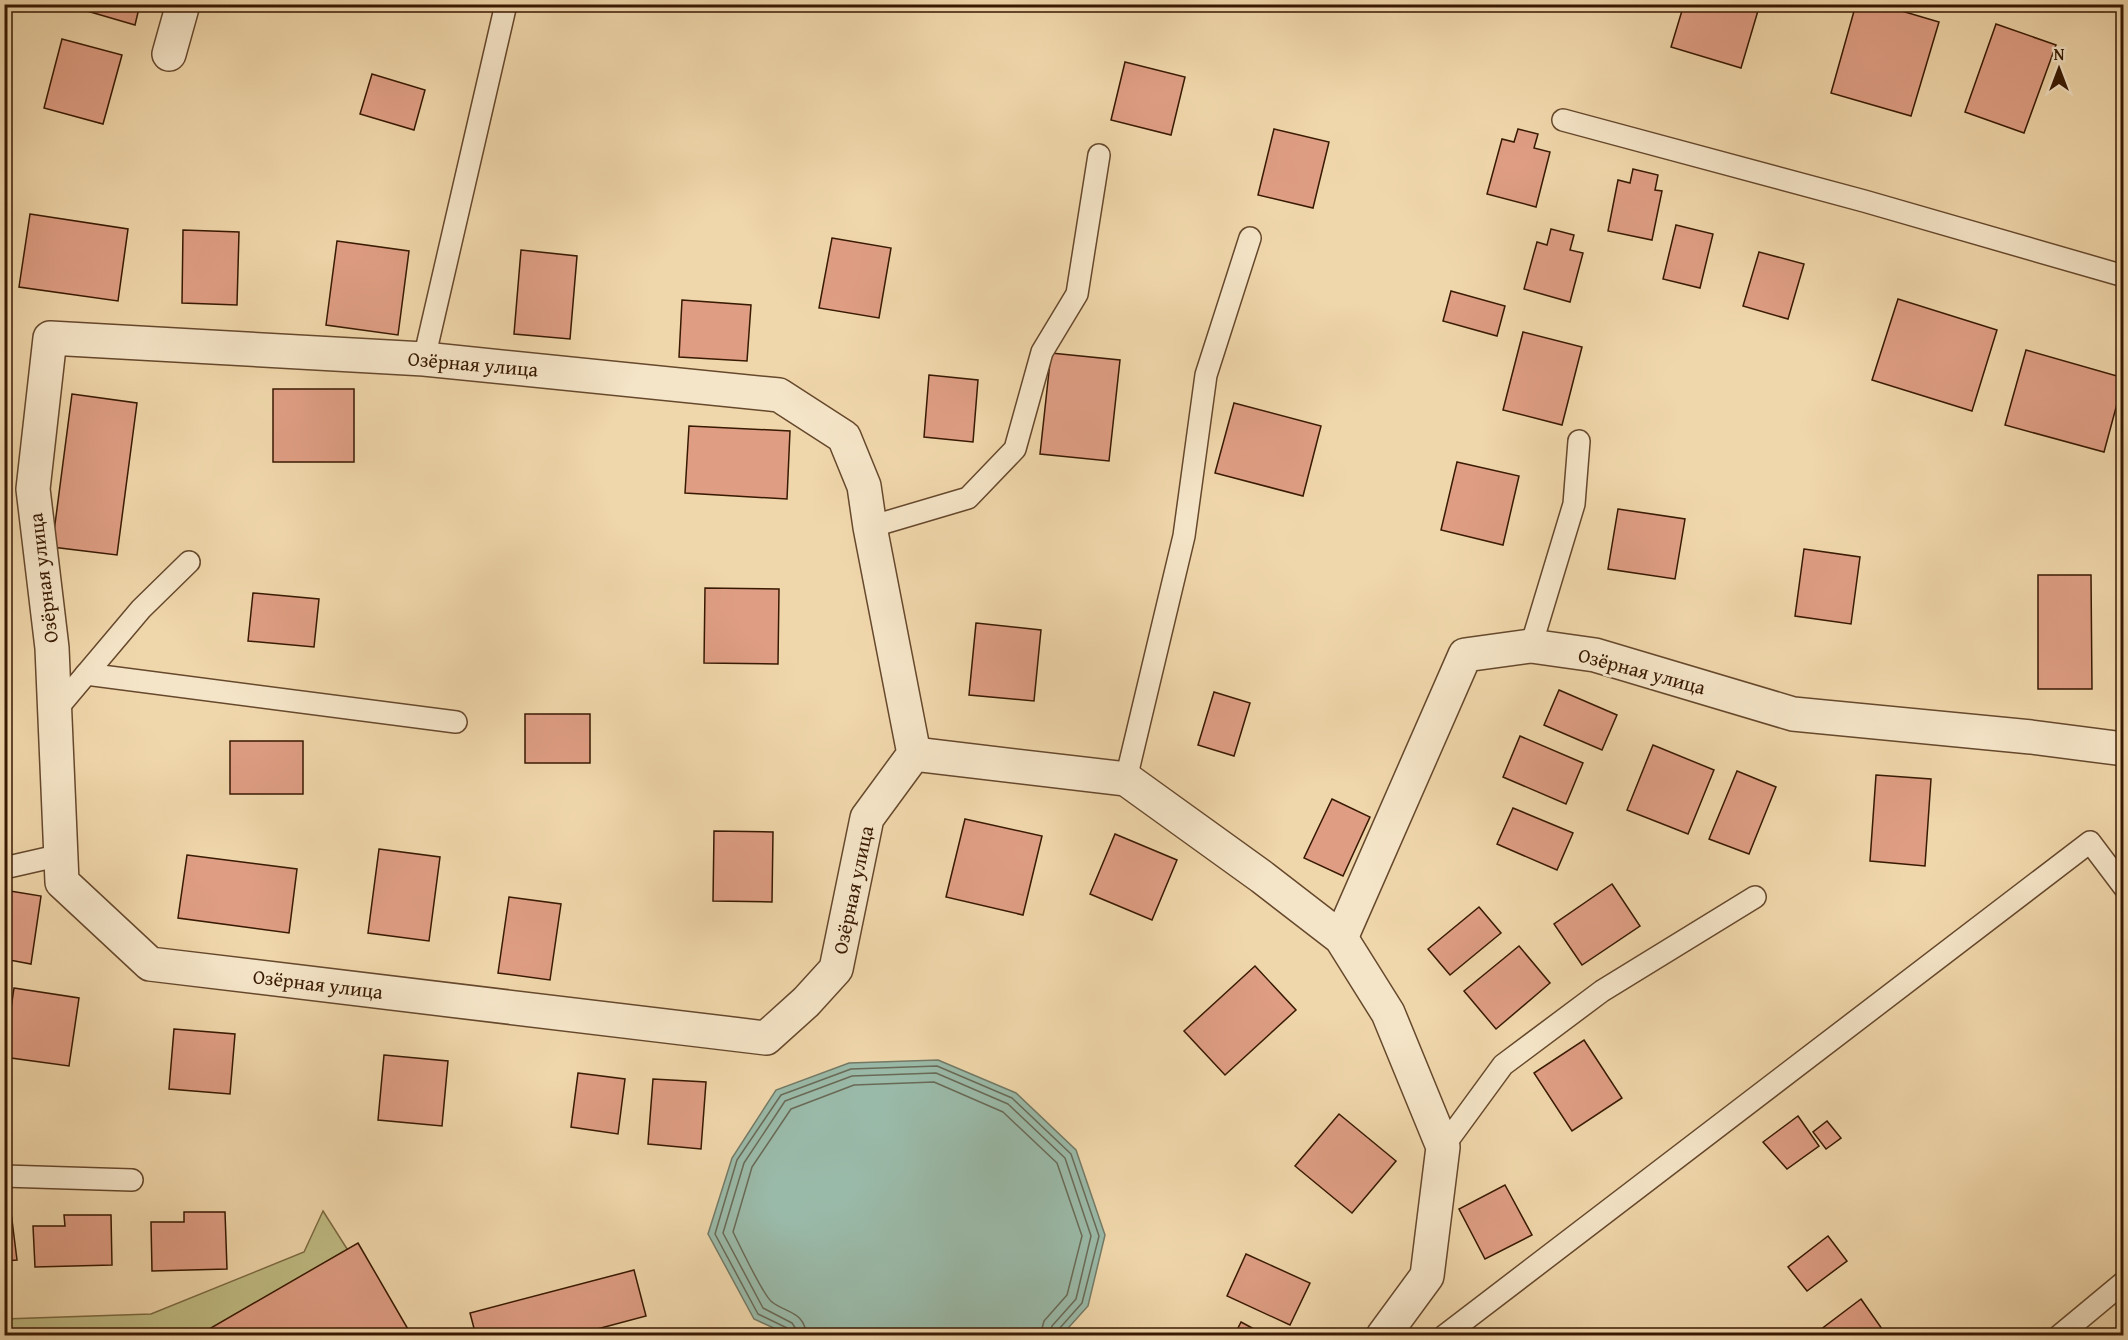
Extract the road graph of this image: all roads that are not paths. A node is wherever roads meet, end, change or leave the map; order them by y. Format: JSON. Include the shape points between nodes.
{"nodes":[{"id":1,"x":183,"y":4,"type":"edge"},
{"id":2,"x":506,"y":4,"type":"edge"},
{"id":3,"x":169,"y":54,"type":"dead end"},
{"id":4,"x":1563,"y":120,"type":"dead end"},
{"id":5,"x":1100,"y":155,"type":"dead end"},
{"id":6,"x":1250,"y":238,"type":"dead end"},
{"id":7,"x":2124,"y":276,"type":"edge"},
{"id":8,"x":424,"y":359,"type":"junction"},
{"id":9,"x":1579,"y":441,"type":"dead end"},
{"id":10,"x":870,"y":527,"type":"junction"},
{"id":11,"x":189,"y":562,"type":"dead end"},
{"id":12,"x":1531,"y":646,"type":"junction"},
{"id":13,"x":86,"y":674,"type":"junction"},
{"id":14,"x":55,"y":711,"type":"junction"},
{"id":15,"x":456,"y":722,"type":"dead end"},
{"id":16,"x":2124,"y":749,"type":"edge"},
{"id":17,"x":914,"y":754,"type":"junction"},
{"id":18,"x":1126,"y":779,"type":"junction"},
{"id":19,"x":61,"y":855,"type":"junction"},
{"id":20,"x":4,"y":868,"type":"edge"},
{"id":21,"x":2124,"y":887,"type":"edge"},
{"id":22,"x":1755,"y":897,"type":"dead end"},
{"id":23,"x":1341,"y":938,"type":"junction"},
{"id":24,"x":1443,"y":1147,"type":"junction"},
{"id":25,"x":4,"y":1176,"type":"edge"},
{"id":26,"x":132,"y":1180,"type":"dead end"},
{"id":27,"x":2124,"y":1281,"type":"edge"},
{"id":28,"x":1383,"y":1335,"type":"edge"},
{"id":29,"x":1444,"y":1335,"type":"edge"},
{"id":30,"x":2059,"y":1335,"type":"edge"}],
"edges":[{"from":1,"to":3,"type":"street"},
{"from":2,"to":8,"type":"lane"},
{"from":4,"to":7,"type":"lane"},
{"from":5,"to":10,"type":"lane","via":[[1077,294],[1042,352],[1015,449],[968,498]]},
{"from":6,"to":18,"type":"lane","via":[[1206,375],[1184,536]]},
{"from":8,"to":10,"type":"street","name":"Озёрная улица","via":[[778,395],[844,437],[864,486]]},
{"from":8,"to":14,"type":"street","name":"Озёрная улица","via":[[50,338],[33,489],[52,648]]},
{"from":9,"to":12,"type":"lane","via":[[1574,504]]},
{"from":10,"to":17,"type":"street","name":"Озёрная улица"},
{"from":11,"to":13,"type":"lane","via":[[141,609]]},
{"from":12,"to":16,"type":"street","name":"Озёрная улица","via":[[1595,655],[1793,714]]},
{"from":12,"to":23,"type":"street","name":"Озёрная улица","via":[[1465,655]]},
{"from":13,"to":14,"type":"lane"},
{"from":13,"to":15,"type":"lane"},
{"from":14,"to":19,"type":"street","name":"Озёрная улица"},
{"from":17,"to":18,"type":"street"},
{"from":17,"to":19,"type":"street","name":"Озёрная улица","via":[[867,818],[836,969],[766,1038],[150,963],[62,882]]},
{"from":18,"to":23,"type":"street"},
{"from":19,"to":20,"type":"lane"},
{"from":21,"to":29,"type":"lane","via":[[2090,842]]},
{"from":22,"to":24,"type":"lane","via":[[1602,991],[1503,1065]]},
{"from":23,"to":24,"type":"street","via":[[1388,1013]]},
{"from":24,"to":28,"type":"street","via":[[1427,1276]]},
{"from":25,"to":26,"type":"lane"},
{"from":27,"to":30,"type":"lane"}]}
